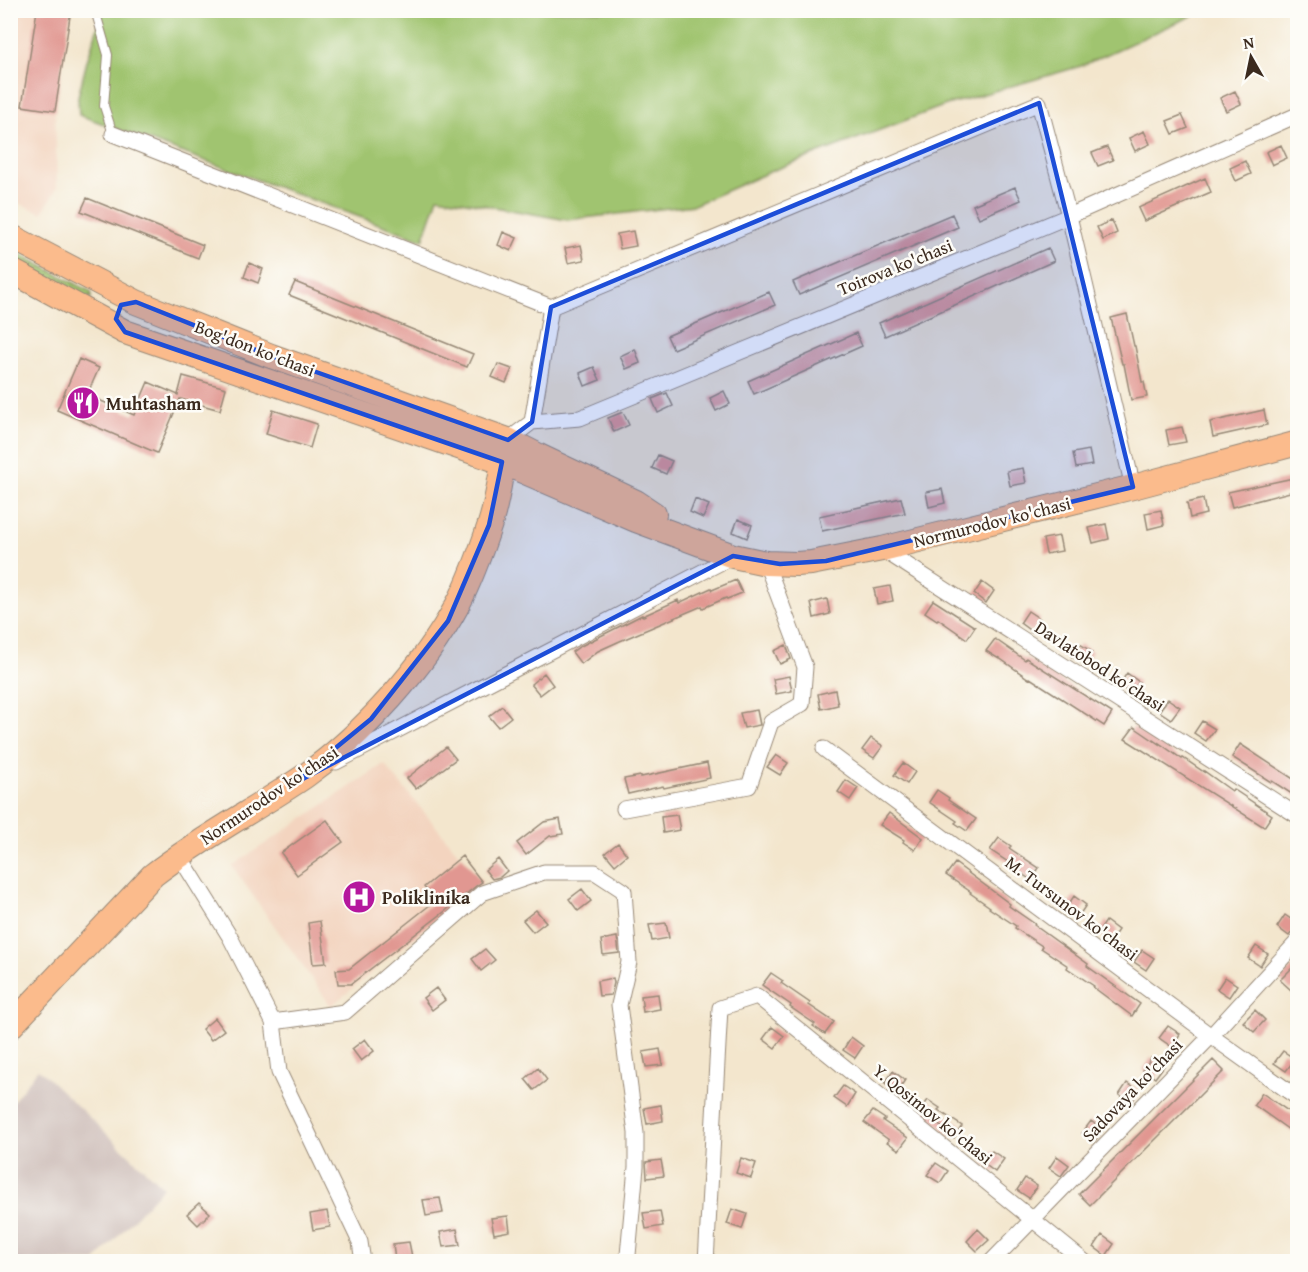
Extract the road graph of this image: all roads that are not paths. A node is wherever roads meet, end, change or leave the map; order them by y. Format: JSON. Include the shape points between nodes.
{"nodes":[{"id":1,"x":95,"y":10,"type":"edge"},
{"id":2,"x":1295,"y":116,"type":"dead end"},
{"id":3,"x":113,"y":134,"type":"joint"},
{"id":4,"x":1069,"y":216,"type":"junction"},
{"id":5,"x":10,"y":236,"type":"edge"},
{"id":6,"x":10,"y":270,"type":"edge"},
{"id":7,"x":136,"y":302,"type":"junction"},
{"id":8,"x":551,"y":307,"type":"junction"},
{"id":9,"x":125,"y":332,"type":"junction"},
{"id":10,"x":532,"y":422,"type":"junction"},
{"id":11,"x":1298,"y":443,"type":"edge"},
{"id":12,"x":505,"y":451,"type":"junction"},
{"id":13,"x":1133,"y":487,"type":"junction"},
{"id":14,"x":882,"y":549,"type":"junction"},
{"id":15,"x":733,"y":556,"type":"junction"},
{"id":16,"x":766,"y":563,"type":"junction"},
{"id":17,"x":824,"y":748,"type":"dead end"},
{"id":18,"x":289,"y":786,"type":"junction"},
{"id":19,"x":624,"y":809,"type":"dead end"},
{"id":20,"x":1298,"y":816,"type":"edge"},
{"id":21,"x":179,"y":855,"type":"junction"},
{"id":22,"x":1298,"y":942,"type":"edge"},
{"id":23,"x":273,"y":1022,"type":"junction"},
{"id":24,"x":10,"y":1027,"type":"edge"},
{"id":25,"x":1211,"y":1036,"type":"junction"},
{"id":26,"x":1298,"y":1098,"type":"edge"},
{"id":27,"x":1032,"y":1220,"type":"junction"},
{"id":28,"x":363,"y":1262,"type":"edge"},
{"id":29,"x":629,"y":1262,"type":"edge"},
{"id":30,"x":706,"y":1262,"type":"edge"},
{"id":31,"x":991,"y":1262,"type":"edge"},
{"id":32,"x":1085,"y":1262,"type":"edge"}],
"edges":[{"from":1,"to":3,"type":"lane","via":[[108,55],[104,106]]},
{"from":2,"to":4,"type":"street","name":"Toirova ko'chasi"},
{"from":3,"to":8,"type":"street"},
{"from":4,"to":8,"type":"street","via":[[1039,103]]},
{"from":4,"to":10,"type":"street","name":"Toirova ko'chasi","via":[[580,418]]},
{"from":4,"to":13,"type":"street"},
{"from":5,"to":7,"type":"main road","name":"Bog'don ko'chasi"},
{"from":6,"to":9,"type":"main road","name":"Bog'don ko'chasi"},
{"from":7,"to":9,"type":"main road","via":[[121,305],[117,312],[116,320]]},
{"from":7,"to":12,"type":"main road","name":"Bog'don ko'chasi"},
{"from":8,"to":10,"type":"street"},
{"from":9,"to":12,"type":"main road","name":"Bog'don ko'chasi"},
{"from":10,"to":12,"type":"street"},
{"from":11,"to":13,"type":"main road","name":"Normurodov ko'chasi"},
{"from":12,"to":15,"type":"main road","name":"Normurodov ko'chasi","via":[[539,456],[636,502],[684,538]]},
{"from":12,"to":18,"type":"main road","name":"Normurodov ko'chasi","via":[[489,525],[448,621],[371,719]]},
{"from":13,"to":14,"type":"main road","name":"Normurodov ko'chasi"},
{"from":14,"to":16,"type":"main road","name":"Normurodov ko'chasi","via":[[811,563]]},
{"from":14,"to":20,"type":"street","name":"Davlatobod ko’chasi"},
{"from":15,"to":16,"type":"main road","name":"Normurodov ko'chasi"},
{"from":15,"to":18,"type":"street"},
{"from":16,"to":19,"type":"street","via":[[805,667],[802,704],[771,722],[749,786]]},
{"from":17,"to":25,"type":"street","name":"M. Tursunov ko'chasi"},
{"from":18,"to":21,"type":"main road","name":"Normurodov ko'chasi"},
{"from":21,"to":23,"type":"street","via":[[230,937]]},
{"from":21,"to":24,"type":"main road","name":"Normurodov ko'chasi","via":[[153,875]]},
{"from":22,"to":25,"type":"street","name":"Sadovaya ko'chasi"},
{"from":23,"to":28,"type":"street","via":[[279,1072],[360,1242]]},
{"from":23,"to":29,"type":"street","via":[[345,1012],[482,893],[544,872],[595,872],[624,891],[629,962],[619,1005],[636,1133]]},
{"from":25,"to":26,"type":"street","name":"M. Tursunov ko'chasi"},
{"from":25,"to":27,"type":"street","name":"Sadovaya ko'chasi"},
{"from":27,"to":30,"type":"street","name":"Y. Qosimov ko'chasi","via":[[757,996],[720,1008]]},
{"from":27,"to":31,"type":"street","name":"Sadovaya ko'chasi"},
{"from":27,"to":32,"type":"street","name":"Y. Qosimov ko'chasi"}]}
